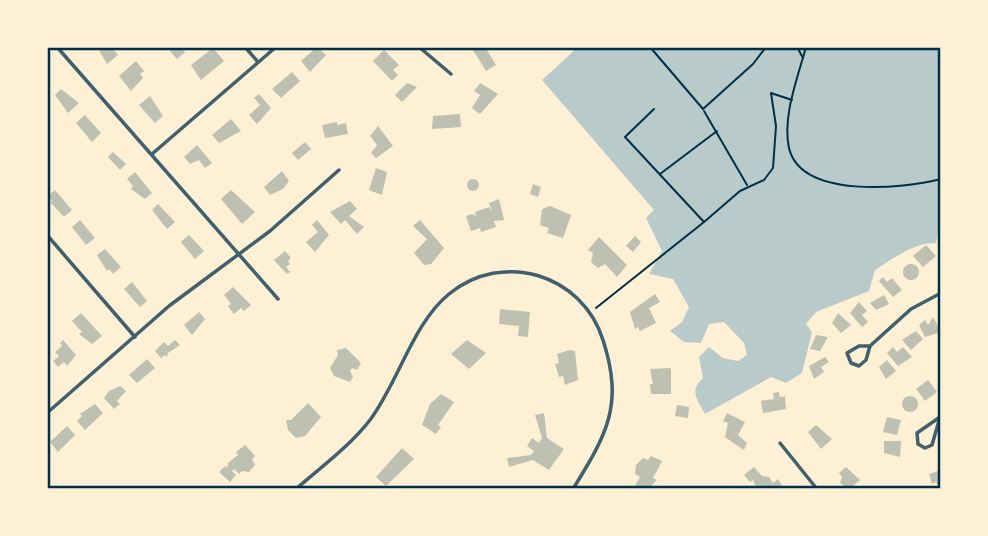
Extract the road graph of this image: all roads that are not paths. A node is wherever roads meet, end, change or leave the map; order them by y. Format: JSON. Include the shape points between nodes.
{"nodes":[{"id":1,"x":57,"y":47,"type":"edge"},
{"id":2,"x":245,"y":47,"type":"edge"},
{"id":3,"x":276,"y":47,"type":"edge"},
{"id":4,"x":419,"y":47,"type":"edge"},
{"id":5,"x":258,"y":62,"type":"junction"},
{"id":6,"x":451,"y":74,"type":"dead end"},
{"id":7,"x":152,"y":154,"type":"junction"},
{"id":8,"x":339,"y":170,"type":"dead end"},
{"id":9,"x":47,"y":236,"type":"edge"},
{"id":10,"x":238,"y":254,"type":"junction"},
{"id":11,"x":941,"y":293,"type":"edge"},
{"id":12,"x":278,"y":299,"type":"dead end"},
{"id":13,"x":135,"y":337,"type":"junction"},
{"id":14,"x":870,"y":346,"type":"junction"},
{"id":15,"x":47,"y":413,"type":"edge"},
{"id":16,"x":940,"y":417,"type":"edge"},
{"id":17,"x":780,"y":443,"type":"dead end"},
{"id":18,"x":296,"y":489,"type":"edge"},
{"id":19,"x":573,"y":489,"type":"edge"},
{"id":20,"x":817,"y":489,"type":"edge"}],
"edges":[{"from":1,"to":7,"type":"street"},
{"from":2,"to":5,"type":"street"},
{"from":3,"to":5,"type":"street"},
{"from":4,"to":6,"type":"street"},
{"from":5,"to":7,"type":"street"},
{"from":7,"to":10,"type":"street"},
{"from":8,"to":10,"type":"street"},
{"from":9,"to":13,"type":"street"},
{"from":10,"to":12,"type":"street"},
{"from":10,"to":13,"type":"street"},
{"from":11,"to":14,"type":"street","via":[[911,309]]},
{"from":13,"to":15,"type":"street"},
{"from":14,"to":14,"type":"street","via":[[866,360],[859,366],[851,363],[847,353]]},
{"from":16,"to":16,"type":"street","via":[[932,444],[925,448],[918,444],[917,433]]},
{"from":17,"to":20,"type":"street"},
{"from":18,"to":19,"type":"street","via":[[342,451],[370,420],[430,313],[448,295],[471,279],[529,272],[557,282],[587,306],[600,329],[611,366],[614,401],[605,436]]}]}
